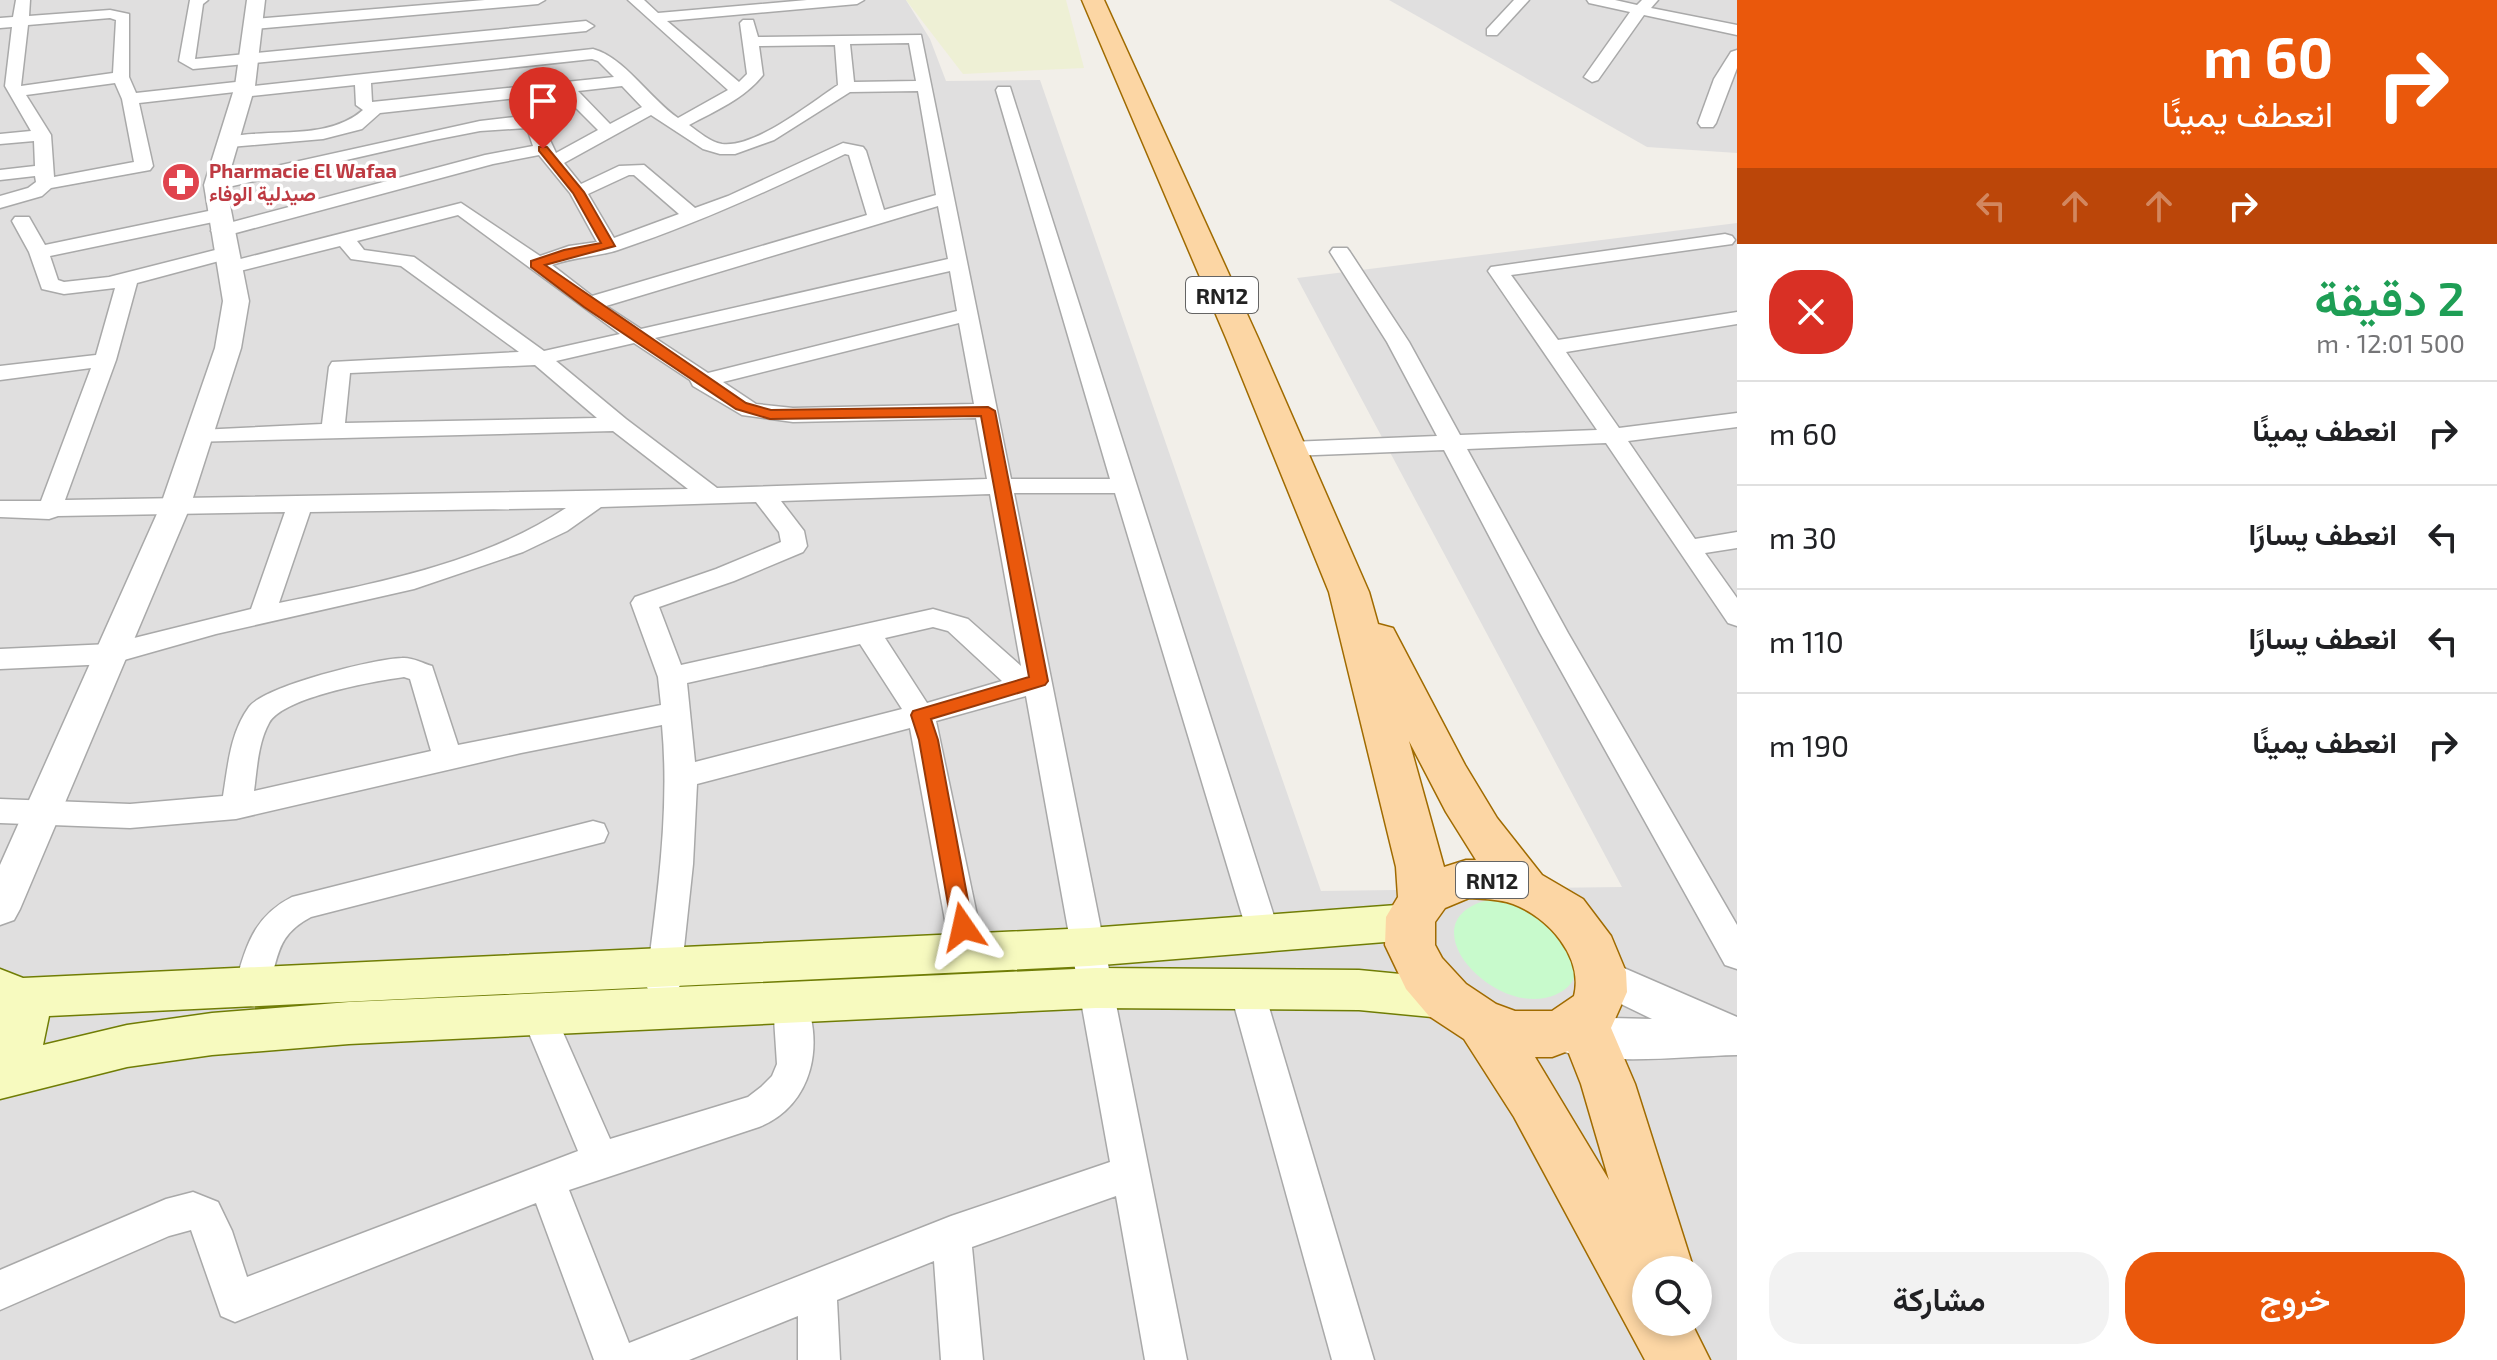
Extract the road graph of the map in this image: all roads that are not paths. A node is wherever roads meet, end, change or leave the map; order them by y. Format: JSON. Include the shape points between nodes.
{"nodes":[{"id":1,"x":23,"y":0,"type":"edge"},
{"id":2,"x":201,"y":0,"type":"edge"},
{"id":3,"x":538,"y":0,"type":"edge"},
{"id":4,"x":635,"y":0,"type":"edge"},
{"id":5,"x":857,"y":0,"type":"edge"},
{"id":6,"x":1093,"y":0,"type":"edge"},
{"id":7,"x":1522,"y":0,"type":"edge"},
{"id":8,"x":1594,"y":0,"type":"edge"},
{"id":9,"x":468,"y":3,"type":"edge"},
{"id":10,"x":1646,"y":5,"type":"edge"},
{"id":11,"x":745,"y":6,"type":"edge"},
{"id":12,"x":121,"y":7,"type":"edge"},
{"id":13,"x":418,"y":10,"type":"junction"},
{"id":14,"x":255,"y":12,"type":"edge"},
{"id":15,"x":654,"y":18,"type":"junction"},
{"id":16,"x":21,"y":20,"type":"junction"},
{"id":17,"x":0,"y":23,"type":"edge"},
{"id":18,"x":586,"y":26,"type":"dead end"},
{"id":19,"x":1737,"y":30,"type":"edge"},
{"id":20,"x":1492,"y":32,"type":"dead end"},
{"id":21,"x":842,"y":39,"type":"junction"},
{"id":22,"x":418,"y":40,"type":"junction"},
{"id":23,"x":752,"y":42,"type":"junction"},
{"id":24,"x":1737,"y":55,"type":"edge"},
{"id":25,"x":419,"y":72,"type":"junction"},
{"id":26,"x":121,"y":77,"type":"junction"},
{"id":27,"x":1592,"y":77,"type":"dead end"},
{"id":28,"x":245,"y":79,"type":"junction"},
{"id":29,"x":363,"y":79,"type":"junction"},
{"id":30,"x":624,"y":81,"type":"junction"},
{"id":31,"x":925,"y":86,"type":"junction"},
{"id":32,"x":846,"y":87,"type":"junction"},
{"id":33,"x":10,"y":88,"type":"edge"},
{"id":34,"x":565,"y":88,"type":"junction"},
{"id":35,"x":1004,"y":90,"type":"dead end"},
{"id":36,"x":739,"y":91,"type":"junction"},
{"id":37,"x":130,"y":99,"type":"junction"},
{"id":38,"x":375,"y":108,"type":"junction"},
{"id":39,"x":652,"y":108,"type":"junction"},
{"id":40,"x":1707,"y":123,"type":"dead end"},
{"id":41,"x":677,"y":125,"type":"junction"},
{"id":42,"x":609,"y":132,"type":"junction"},
{"id":43,"x":42,"y":135,"type":"junction"},
{"id":44,"x":0,"y":139,"type":"edge"},
{"id":45,"x":230,"y":142,"type":"junction"},
{"id":46,"x":549,"y":155,"type":"junction"},
{"id":47,"x":0,"y":175,"type":"edge"},
{"id":48,"x":44,"y":177,"type":"junction"},
{"id":49,"x":215,"y":185,"type":"junction"},
{"id":50,"x":578,"y":192,"type":"junction"},
{"id":51,"x":946,"y":198,"type":"junction"},
{"id":52,"x":0,"y":202,"type":"edge"},
{"id":53,"x":691,"y":215,"type":"junction"},
{"id":54,"x":877,"y":218,"type":"junction"},
{"id":55,"x":22,"y":221,"type":"dead end"},
{"id":56,"x":344,"y":238,"type":"junction"},
{"id":57,"x":1725,"y":240,"type":"dead end"},
{"id":58,"x":224,"y":241,"type":"junction"},
{"id":59,"x":609,"y":246,"type":"junction"},
{"id":60,"x":39,"y":252,"type":"junction"},
{"id":61,"x":1340,"y":252,"type":"dead end"},
{"id":62,"x":958,"y":263,"type":"junction"},
{"id":63,"x":536,"y":264,"type":"junction"},
{"id":64,"x":128,"y":278,"type":"junction"},
{"id":65,"x":589,"y":304,"type":"junction"},
{"id":66,"x":968,"y":315,"type":"junction"},
{"id":67,"x":1737,"y":318,"type":"edge"},
{"id":68,"x":639,"y":338,"type":"junction"},
{"id":69,"x":1555,"y":347,"type":"junction"},
{"id":70,"x":540,"y":358,"type":"junction"},
{"id":71,"x":105,"y":360,"type":"junction"},
{"id":72,"x":0,"y":373,"type":"edge"},
{"id":73,"x":701,"y":381,"type":"junction"},
{"id":74,"x":988,"y":411,"type":"junction"},
{"id":75,"x":1737,"y":420,"type":"edge"},
{"id":76,"x":618,"y":424,"type":"junction"},
{"id":77,"x":333,"y":430,"type":"junction"},
{"id":78,"x":1612,"y":436,"type":"junction"},
{"id":79,"x":199,"y":437,"type":"junction"},
{"id":80,"x":1451,"y":443,"type":"junction"},
{"id":81,"x":1290,"y":449,"type":"junction"},
{"id":82,"x":1002,"y":486,"type":"junction"},
{"id":83,"x":1126,"y":486,"type":"junction"},
{"id":84,"x":763,"y":495,"type":"junction"},
{"id":85,"x":712,"y":496,"type":"junction"},
{"id":86,"x":595,"y":500,"type":"junction"},
{"id":87,"x":300,"y":505,"type":"junction"},
{"id":88,"x":175,"y":507,"type":"junction"},
{"id":89,"x":0,"y":509,"type":"edge"},
{"id":90,"x":49,"y":511,"type":"junction"},
{"id":91,"x":1737,"y":540,"type":"edge"},
{"id":92,"x":1689,"y":548,"type":"junction"},
{"id":93,"x":1349,"y":592,"type":"junction"},
{"id":94,"x":262,"y":615,"type":"junction"},
{"id":95,"x":1737,"y":617,"type":"edge"},
{"id":96,"x":866,"y":631,"type":"junction"},
{"id":97,"x":110,"y":654,"type":"junction"},
{"id":98,"x":0,"y":659,"type":"edge"},
{"id":99,"x":672,"y":677,"type":"junction"},
{"id":100,"x":1032,"y":684,"type":"junction"},
{"id":101,"x":676,"y":712,"type":"junction"},
{"id":102,"x":920,"y":715,"type":"junction"},
{"id":103,"x":448,"y":759,"type":"junction"},
{"id":104,"x":682,"y":777,"type":"junction"},
{"id":105,"x":236,"y":807,"type":"junction"},
{"id":106,"x":0,"y":811,"type":"edge"},
{"id":107,"x":41,"y":813,"type":"junction"},
{"id":108,"x":593,"y":833,"type":"dead end"},
{"id":109,"x":1525,"y":888,"type":"junction"},
{"id":110,"x":0,"y":909,"type":"edge"},
{"id":111,"x":1416,"y":910,"type":"junction"},
{"id":112,"x":1264,"y":935,"type":"junction"},
{"id":113,"x":968,"y":953,"type":"junction"},
{"id":114,"x":1737,"y":955,"type":"edge"},
{"id":115,"x":666,"y":965,"type":"junction"},
{"id":116,"x":1092,"y":968,"type":"junction"},
{"id":117,"x":1603,"y":976,"type":"junction"},
{"id":118,"x":252,"y":986,"type":"junction"},
{"id":119,"x":1246,"y":987,"type":"junction"},
{"id":120,"x":9,"y":994,"type":"edge"},
{"id":121,"x":790,"y":1003,"type":"junction"},
{"id":122,"x":659,"y":1011,"type":"junction"},
{"id":123,"x":1463,"y":1012,"type":"junction"},
{"id":124,"x":538,"y":1014,"type":"junction"},
{"id":125,"x":1575,"y":1032,"type":"junction"},
{"id":126,"x":1734,"y":1036,"type":"edge"},
{"id":127,"x":0,"y":1071,"type":"edge"},
{"id":128,"x":0,"y":1077,"type":"edge"},
{"id":129,"x":600,"y":1160,"type":"junction"},
{"id":130,"x":1131,"y":1173,"type":"junction"},
{"id":131,"x":547,"y":1181,"type":"junction"},
{"id":132,"x":951,"y":1235,"type":"junction"},
{"id":133,"x":1660,"y":1256,"type":"edge"},
{"id":134,"x":1632,"y":1279,"type":"edge"},
{"id":135,"x":817,"y":1287,"type":"junction"},
{"id":136,"x":0,"y":1290,"type":"edge"},
{"id":137,"x":1665,"y":1336,"type":"edge"},
{"id":138,"x":1686,"y":1336,"type":"edge"},
{"id":139,"x":615,"y":1360,"type":"edge"},
{"id":140,"x":638,"y":1360,"type":"edge"},
{"id":141,"x":819,"y":1360,"type":"edge"},
{"id":142,"x":962,"y":1360,"type":"edge"},
{"id":143,"x":1166,"y":1360,"type":"edge"},
{"id":144,"x":1353,"y":1360,"type":"edge"},
{"id":145,"x":1679,"y":1360,"type":"edge"},
{"id":146,"x":1694,"y":1360,"type":"edge"}],
"edges":[{"from":1,"to":16,"type":"street"},
{"from":2,"to":28,"type":"street","via":[[196,2],[187,61]]},
{"from":3,"to":9,"type":"street"},
{"from":4,"to":15,"type":"street"},
{"from":5,"to":11,"type":"street"},
{"from":6,"to":81,"type":"main road","number":"RN12"},
{"from":7,"to":20,"type":"street"},
{"from":8,"to":10,"type":"street"},
{"from":9,"to":13,"type":"street"},
{"from":10,"to":19,"type":"street"},
{"from":10,"to":27,"type":"street","via":[[1613,42]]},
{"from":11,"to":15,"type":"street"},
{"from":11,"to":23,"type":"street"},
{"from":12,"to":16,"type":"street"},
{"from":12,"to":26,"type":"street"},
{"from":13,"to":14,"type":"street"},
{"from":13,"to":22,"type":"street"},
{"from":14,"to":28,"type":"street"},
{"from":15,"to":36,"type":"street"},
{"from":16,"to":17,"type":"street"},
{"from":16,"to":33,"type":"street"},
{"from":18,"to":22,"type":"street"},
{"from":21,"to":23,"type":"street"},
{"from":21,"to":31,"type":"street","via":[[916,38]]},
{"from":21,"to":32,"type":"street"},
{"from":22,"to":25,"type":"street"},
{"from":22,"to":28,"type":"street"},
{"from":23,"to":36,"type":"street","via":[[755,75]]},
{"from":24,"to":40,"type":"street","via":[[1722,79]]},
{"from":25,"to":29,"type":"street"},
{"from":25,"to":30,"type":"street","via":[[593,54],[604,58]]},
{"from":26,"to":33,"type":"street"},
{"from":26,"to":37,"type":"street"},
{"from":28,"to":29,"type":"street"},
{"from":28,"to":37,"type":"street"},
{"from":28,"to":45,"type":"street"},
{"from":29,"to":38,"type":"street","via":[[364,105]]},
{"from":30,"to":34,"type":"street"},
{"from":30,"to":39,"type":"street"},
{"from":31,"to":32,"type":"street"},
{"from":31,"to":51,"type":"street"},
{"from":32,"to":41,"type":"street","via":[[780,130],[736,147],[716,148]]},
{"from":33,"to":43,"type":"street"},
{"from":34,"to":38,"type":"street"},
{"from":34,"to":42,"type":"street"},
{"from":35,"to":83,"type":"street"},
{"from":36,"to":41,"type":"street"},
{"from":37,"to":48,"type":"street","via":[[144,166]]},
{"from":38,"to":45,"type":"street","via":[[356,125],[323,134]]},
{"from":39,"to":41,"type":"street"},
{"from":39,"to":42,"type":"street"},
{"from":42,"to":46,"type":"street"},
{"from":43,"to":44,"type":"street"},
{"from":43,"to":48,"type":"street"},
{"from":45,"to":49,"type":"street"},
{"from":46,"to":49,"type":"street","via":[[534,123],[520,120]]},
{"from":46,"to":50,"type":"street"},
{"from":46,"to":58,"type":"street","via":[[491,159]]},
{"from":47,"to":48,"type":"street"},
{"from":48,"to":52,"type":"street","via":[[35,192]]},
{"from":49,"to":58,"type":"street"},
{"from":50,"to":53,"type":"street","via":[[638,169]]},
{"from":50,"to":59,"type":"street"},
{"from":51,"to":54,"type":"street"},
{"from":51,"to":62,"type":"street"},
{"from":53,"to":54,"type":"street","via":[[735,200],[843,148],[857,151]]},
{"from":53,"to":59,"type":"street"},
{"from":54,"to":65,"type":"street"},
{"from":55,"to":60,"type":"street"},
{"from":56,"to":58,"type":"street"},
{"from":56,"to":63,"type":"street","via":[[461,209]]},
{"from":56,"to":70,"type":"street","via":[[358,255],[407,261]]},
{"from":57,"to":69,"type":"street","via":[[1498,271]]},
{"from":58,"to":60,"type":"street"},
{"from":58,"to":64,"type":"street"},
{"from":58,"to":79,"type":"street","via":[[236,301],[234,323]]},
{"from":59,"to":63,"type":"street"},
{"from":60,"to":64,"type":"street","via":[[49,285],[56,288]]},
{"from":61,"to":80,"type":"street","via":[[1398,342]]},
{"from":62,"to":66,"type":"street"},
{"from":62,"to":68,"type":"street"},
{"from":63,"to":65,"type":"street"},
{"from":64,"to":71,"type":"street"},
{"from":65,"to":68,"type":"street"},
{"from":66,"to":73,"type":"street"},
{"from":66,"to":74,"type":"street"},
{"from":67,"to":69,"type":"street"},
{"from":68,"to":70,"type":"street"},
{"from":68,"to":73,"type":"street"},
{"from":69,"to":78,"type":"street"},
{"from":70,"to":76,"type":"street"},
{"from":70,"to":77,"type":"street","via":[[340,367]]},
{"from":71,"to":72,"type":"street"},
{"from":71,"to":90,"type":"street"},
{"from":73,"to":74,"type":"street","via":[[741,406],[770,415]]},
{"from":74,"to":82,"type":"street"},
{"from":75,"to":78,"type":"street"},
{"from":76,"to":77,"type":"street"},
{"from":76,"to":85,"type":"street"},
{"from":77,"to":79,"type":"street"},
{"from":78,"to":80,"type":"street"},
{"from":78,"to":92,"type":"street"},
{"from":79,"to":88,"type":"street"},
{"from":80,"to":81,"type":"street"},
{"from":80,"to":114,"type":"street"},
{"from":81,"to":93,"type":"main road","number":"RN12"},
{"from":82,"to":83,"type":"street"},
{"from":82,"to":84,"type":"street"},
{"from":82,"to":100,"type":"street"},
{"from":83,"to":112,"type":"street"},
{"from":84,"to":85,"type":"street"},
{"from":84,"to":99,"type":"street","via":[[791,531],[794,546],[644,603]]},
{"from":85,"to":86,"type":"street"},
{"from":86,"to":87,"type":"street"},
{"from":86,"to":94,"type":"street","via":[[578,514],[499,551],[397,584]]},
{"from":87,"to":88,"type":"street"},
{"from":87,"to":94,"type":"street"},
{"from":88,"to":90,"type":"street"},
{"from":88,"to":97,"type":"street"},
{"from":89,"to":90,"type":"street"},
{"from":91,"to":92,"type":"street"},
{"from":92,"to":95,"type":"street"},
{"from":93,"to":109,"type":"main road","number":"RN12","via":[[1399,674],[1472,819]]},
{"from":93,"to":111,"type":"main road","number":"RN12","via":[[1418,855]]},
{"from":94,"to":97,"type":"street"},
{"from":96,"to":99,"type":"street"},
{"from":96,"to":100,"type":"street","via":[[925,618],[950,620]]},
{"from":96,"to":102,"type":"street"},
{"from":97,"to":98,"type":"street"},
{"from":97,"to":107,"type":"street"},
{"from":99,"to":101,"type":"street"},
{"from":100,"to":102,"type":"street"},
{"from":100,"to":116,"type":"street"},
{"from":101,"to":103,"type":"street"},
{"from":101,"to":104,"type":"street"},
{"from":102,"to":104,"type":"street"},
{"from":102,"to":113,"type":"street"},
{"from":103,"to":105,"type":"street"},
{"from":103,"to":105,"type":"street","via":[[422,673],[390,669],[284,697],[262,711],[248,744]]},
{"from":104,"to":115,"type":"street"},
{"from":105,"to":107,"type":"street","via":[[154,816]]},
{"from":106,"to":107,"type":"street"},
{"from":107,"to":110,"type":"street"},
{"from":108,"to":118,"type":"street","via":[[294,910],[273,923]]},
{"from":109,"to":111,"type":"main road","number":"RN12","via":[[1495,880],[1449,882]]},
{"from":109,"to":117,"type":"main road","number":"RN12","via":[[1570,916],[1598,956]]},
{"from":111,"to":112,"type":"main road"},
{"from":111,"to":123,"type":"main road","number":"RN12","via":[[1413,957]]},
{"from":112,"to":116,"type":"main road"},
{"from":113,"to":115,"type":"main road"},
{"from":113,"to":116,"type":"main road"},
{"from":115,"to":118,"type":"main road"},
{"from":115,"to":122,"type":"street"},
{"from":116,"to":119,"type":"main road"},
{"from":116,"to":121,"type":"main road"},
{"from":116,"to":130,"type":"street"},
{"from":117,"to":125,"type":"main road","via":[[1600,998]]},
{"from":117,"to":126,"type":"street"},
{"from":118,"to":120,"type":"main road"},
{"from":119,"to":123,"type":"main road","via":[[1359,990]]},
{"from":119,"to":144,"type":"street"},
{"from":120,"to":127,"type":"main road","via":[[25,1011],[27,1027],[21,1045]]},
{"from":121,"to":122,"type":"main road"},
{"from":121,"to":129,"type":"street","via":[[797,1057],[794,1073],[774,1100],[759,1110]]},
{"from":122,"to":124,"type":"main road"},
{"from":123,"to":125,"type":"main road","via":[[1520,1034]]},
{"from":123,"to":134,"type":"main road","number":"RN12","via":[[1533,1099]]},
{"from":124,"to":128,"type":"main road","via":[[212,1034],[127,1046]]},
{"from":124,"to":129,"type":"street"},
{"from":125,"to":126,"type":"street"},
{"from":125,"to":133,"type":"main road","via":[[1608,1084]]},
{"from":129,"to":131,"type":"street"},
{"from":130,"to":132,"type":"street"},
{"from":130,"to":143,"type":"street"},
{"from":131,"to":136,"type":"street","via":[[235,1302],[213,1231],[204,1215],[193,1211]]},
{"from":131,"to":139,"type":"street"},
{"from":132,"to":135,"type":"street"},
{"from":132,"to":142,"type":"street"},
{"from":135,"to":140,"type":"street"},
{"from":135,"to":141,"type":"street"},
{"from":137,"to":145,"type":"main road"},
{"from":138,"to":146,"type":"main road"}]}
